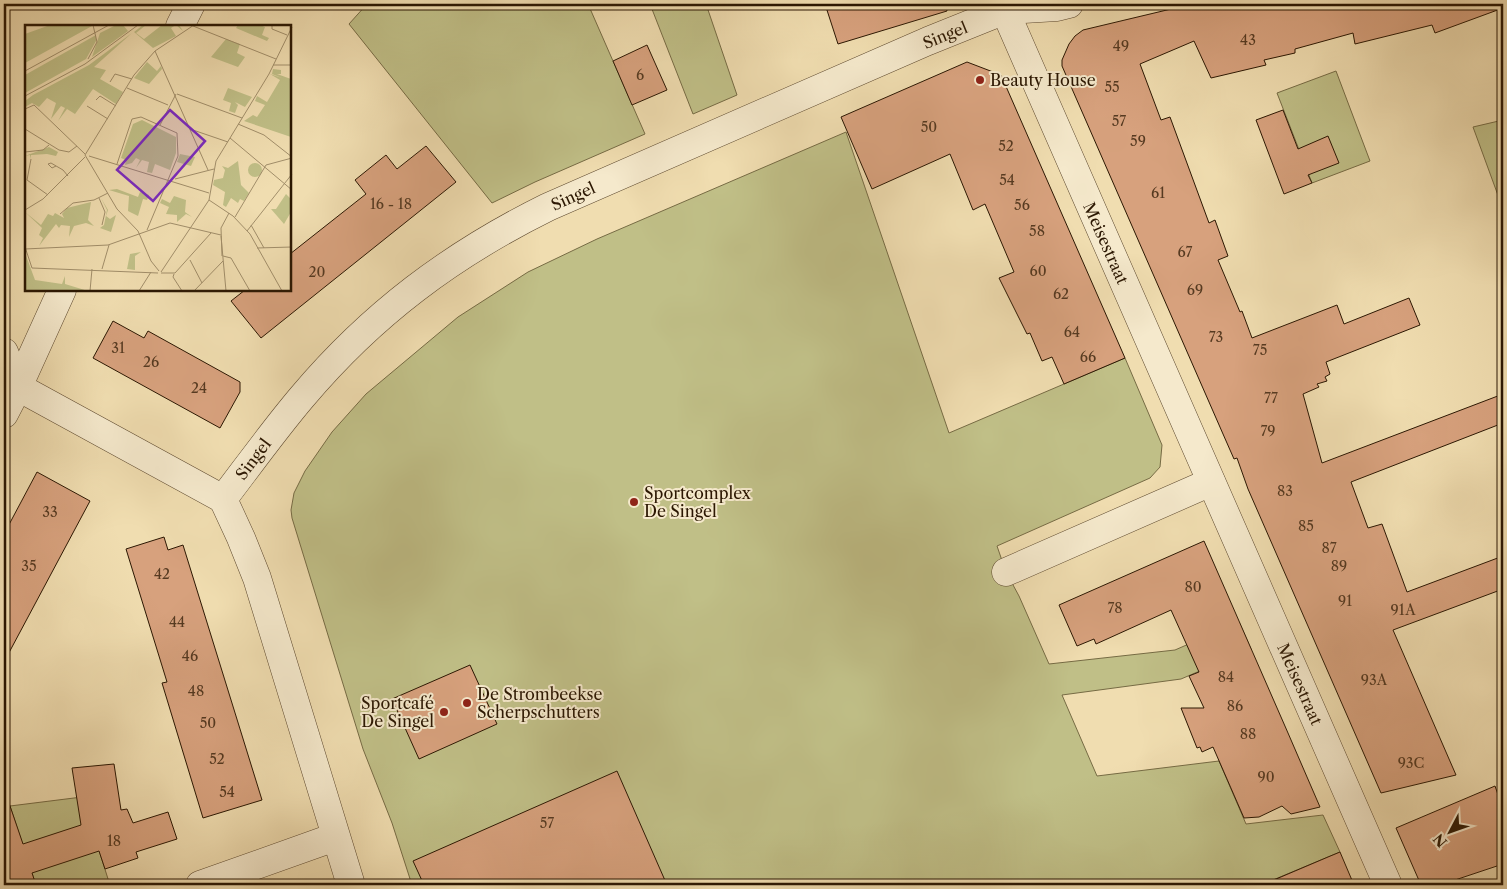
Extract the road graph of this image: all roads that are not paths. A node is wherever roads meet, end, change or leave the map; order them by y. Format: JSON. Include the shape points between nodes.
{"nodes":[{"id":1,"x":191,"y":4,"type":"edge"},
{"id":2,"x":1069,"y":4,"type":"edge"},
{"id":3,"x":1003,"y":7,"type":"edge"},
{"id":4,"x":180,"y":25,"type":"edge"},
{"id":5,"x":62,"y":291,"type":"edge"},
{"id":6,"x":4,"y":352,"type":"edge"},
{"id":7,"x":18,"y":388,"type":"junction"},
{"id":8,"x":4,"y":414,"type":"edge"},
{"id":9,"x":1211,"y":482,"type":"junction"},
{"id":10,"x":223,"y":499,"type":"junction"},
{"id":11,"x":1006,"y":572,"type":"dead end"},
{"id":12,"x":335,"y":837,"type":"junction"},
{"id":13,"x":200,"y":885,"type":"edge"},
{"id":14,"x":351,"y":885,"type":"edge"},
{"id":15,"x":1388,"y":885,"type":"edge"}],
"edges":[{"from":1,"to":4,"type":"street"},
{"from":2,"to":3,"type":"street","name":"Singel"},
{"from":3,"to":9,"type":"street","name":"Meisestraat"},
{"from":3,"to":10,"type":"street","name":"Singel","via":[[548,207],[435,272],[401,298],[333,362],[296,404]]},
{"from":5,"to":7,"type":"street"},
{"from":6,"to":7,"type":"street"},
{"from":7,"to":8,"type":"street"},
{"from":7,"to":10,"type":"street"},
{"from":9,"to":11,"type":"street"},
{"from":9,"to":15,"type":"street","name":"Meisestraat"},
{"from":10,"to":12,"type":"street","via":[[257,578]]},
{"from":12,"to":13,"type":"street"},
{"from":12,"to":14,"type":"street"}]}
